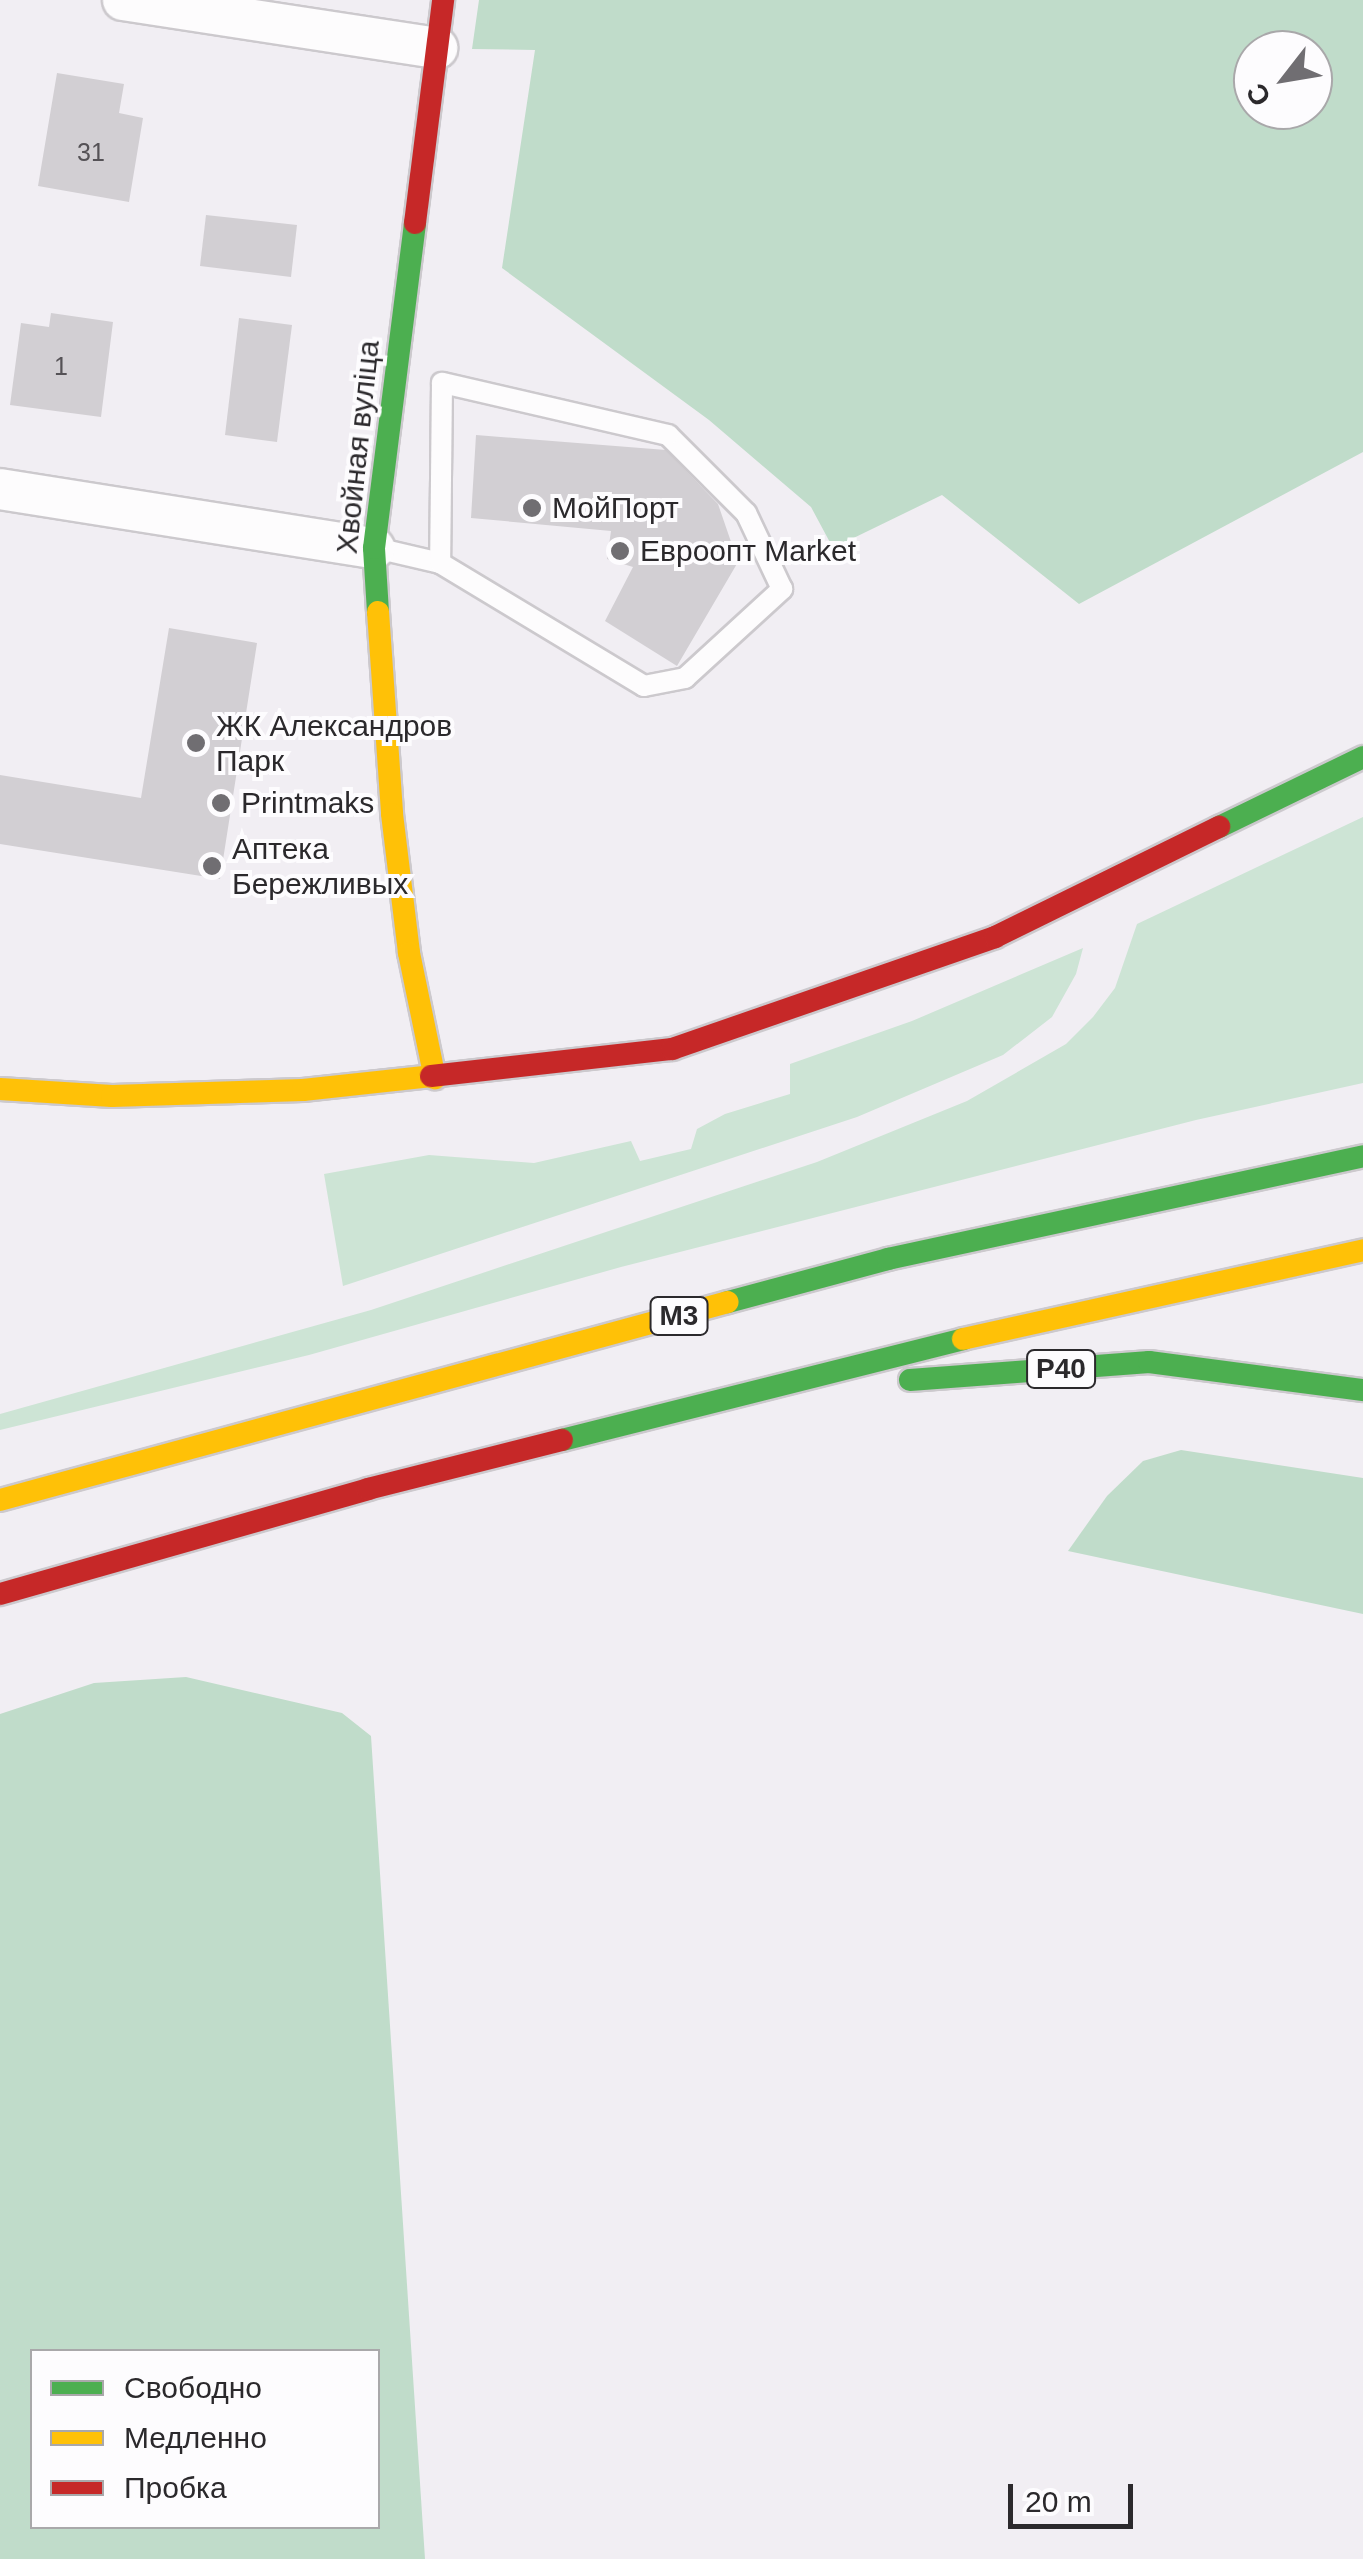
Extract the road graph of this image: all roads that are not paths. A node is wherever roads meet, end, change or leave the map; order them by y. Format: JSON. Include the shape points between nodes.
{"nodes":[{"id":1,"x":123,"y":0,"type":"edge"},
{"id":2,"x":443,"y":0,"type":"edge"},
{"id":3,"x":437,"y":48,"type":"junction"},
{"id":4,"x":0,"y":489,"type":"edge"},
{"id":5,"x":374,"y":548,"type":"junction"},
{"id":6,"x":440,"y":563,"type":"junction"},
{"id":7,"x":1363,"y":756,"type":"edge"},
{"id":8,"x":435,"y":1078,"type":"junction"},
{"id":9,"x":0,"y":1089,"type":"edge"},
{"id":10,"x":1363,"y":1156,"type":"edge"},
{"id":11,"x":1363,"y":1250,"type":"edge"},
{"id":12,"x":1363,"y":1390,"type":"edge"},
{"id":13,"x":757,"y":1391,"type":"junction"},
{"id":14,"x":0,"y":1500,"type":"edge"},
{"id":15,"x":0,"y":1594,"type":"edge"}],
"edges":[{"from":1,"to":3,"type":"street"},
{"from":2,"to":3,"type":"main road","name":"Хвойная вуліца"},
{"from":3,"to":5,"type":"main road","name":"Хвойная вуліца"},
{"from":4,"to":5,"type":"street"},
{"from":5,"to":6,"type":"lane"},
{"from":5,"to":8,"type":"main road","name":"Хвойная вуліца","via":[[392,814],[409,953]]},
{"from":6,"to":6,"type":"lane","via":[[644,686],[686,678],[782,589],[746,513],[668,435],[442,383]]},
{"from":7,"to":8,"type":"main road","via":[[995,938],[858,988],[672,1049]]},
{"from":8,"to":9,"type":"main road","via":[[112,1096]]},
{"from":10,"to":14,"type":"main road","number":"М3","via":[[888,1259]]},
{"from":11,"to":13,"type":"main road"},
{"from":12,"to":13,"type":"main road","number":"Р40","via":[[1149,1362]]},
{"from":13,"to":15,"type":"main road","via":[[368,1489]]}]}
